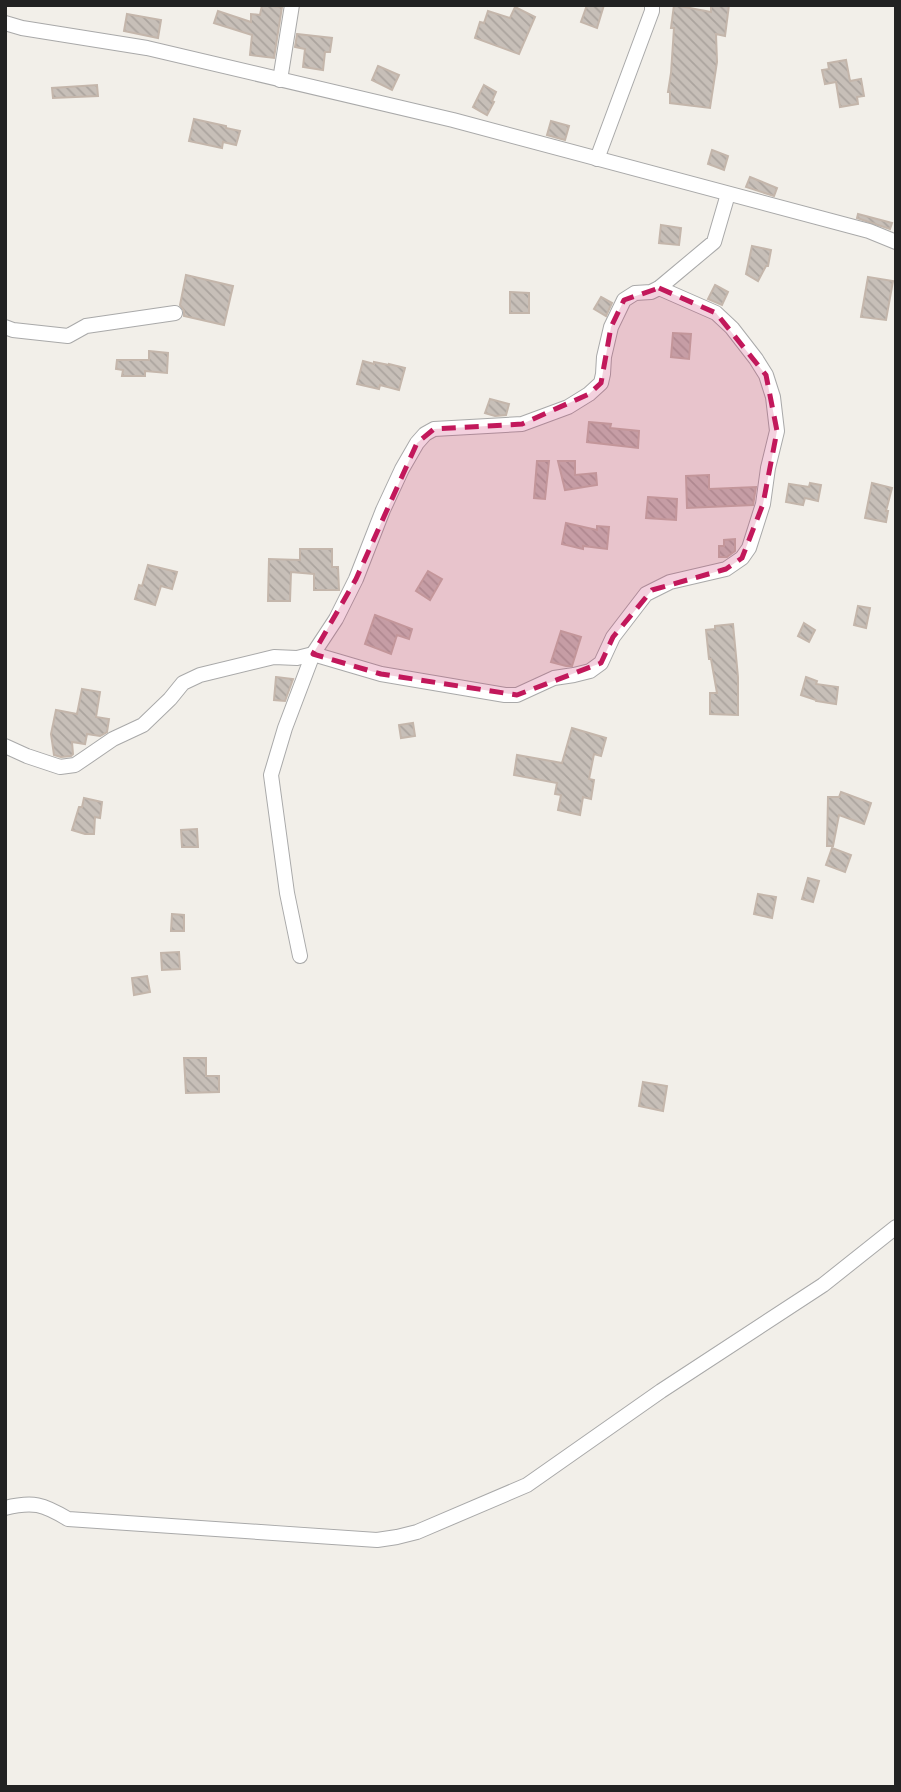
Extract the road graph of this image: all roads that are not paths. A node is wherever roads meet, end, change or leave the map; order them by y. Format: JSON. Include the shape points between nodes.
{"nodes":[{"id":1,"x":292,"y":5,"type":"edge"},
{"id":2,"x":652,"y":5,"type":"edge"},
{"id":3,"x":5,"y":23,"type":"edge"},
{"id":4,"x":280,"y":80,"type":"junction"},
{"id":5,"x":597,"y":159,"type":"junction"},
{"id":6,"x":728,"y":194,"type":"junction"},
{"id":7,"x":896,"y":242,"type":"edge"},
{"id":8,"x":659,"y":288,"type":"junction"},
{"id":9,"x":175,"y":313,"type":"dead end"},
{"id":10,"x":5,"y":327,"type":"edge"},
{"id":11,"x":313,"y":654,"type":"junction"},
{"id":12,"x":5,"y":746,"type":"edge"},
{"id":13,"x":300,"y":956,"type":"dead end"},
{"id":14,"x":896,"y":1227,"type":"edge"},
{"id":15,"x":5,"y":1508,"type":"edge"}],
"edges":[{"from":1,"to":4,"type":"street"},
{"from":2,"to":5,"type":"street"},
{"from":3,"to":4,"type":"street","via":[[147,48]]},
{"from":4,"to":5,"type":"street"},
{"from":5,"to":6,"type":"street"},
{"from":6,"to":7,"type":"street"},
{"from":6,"to":8,"type":"street","via":[[714,242]]},
{"from":8,"to":11,"type":"street","via":[[624,300],[611,327],[601,383],[589,394],[522,424],[434,429],[416,443],[356,579]]},
{"from":8,"to":11,"type":"street","via":[[716,313],[732,328],[766,375],[773,397],[777,431],[763,504],[742,558],[726,569],[652,590],[613,637],[601,663],[590,671],[554,678],[517,695],[381,674]]},
{"from":9,"to":10,"type":"street","via":[[86,326],[68,337]]},
{"from":11,"to":12,"type":"street","via":[[274,657],[200,675],[183,683],[143,725],[75,765],[60,767]]},
{"from":11,"to":13,"type":"street","via":[[271,775]]},
{"from":14,"to":15,"type":"street","via":[[823,1285],[527,1485],[417,1532],[377,1540],[68,1519],[30,1503]]}]}
